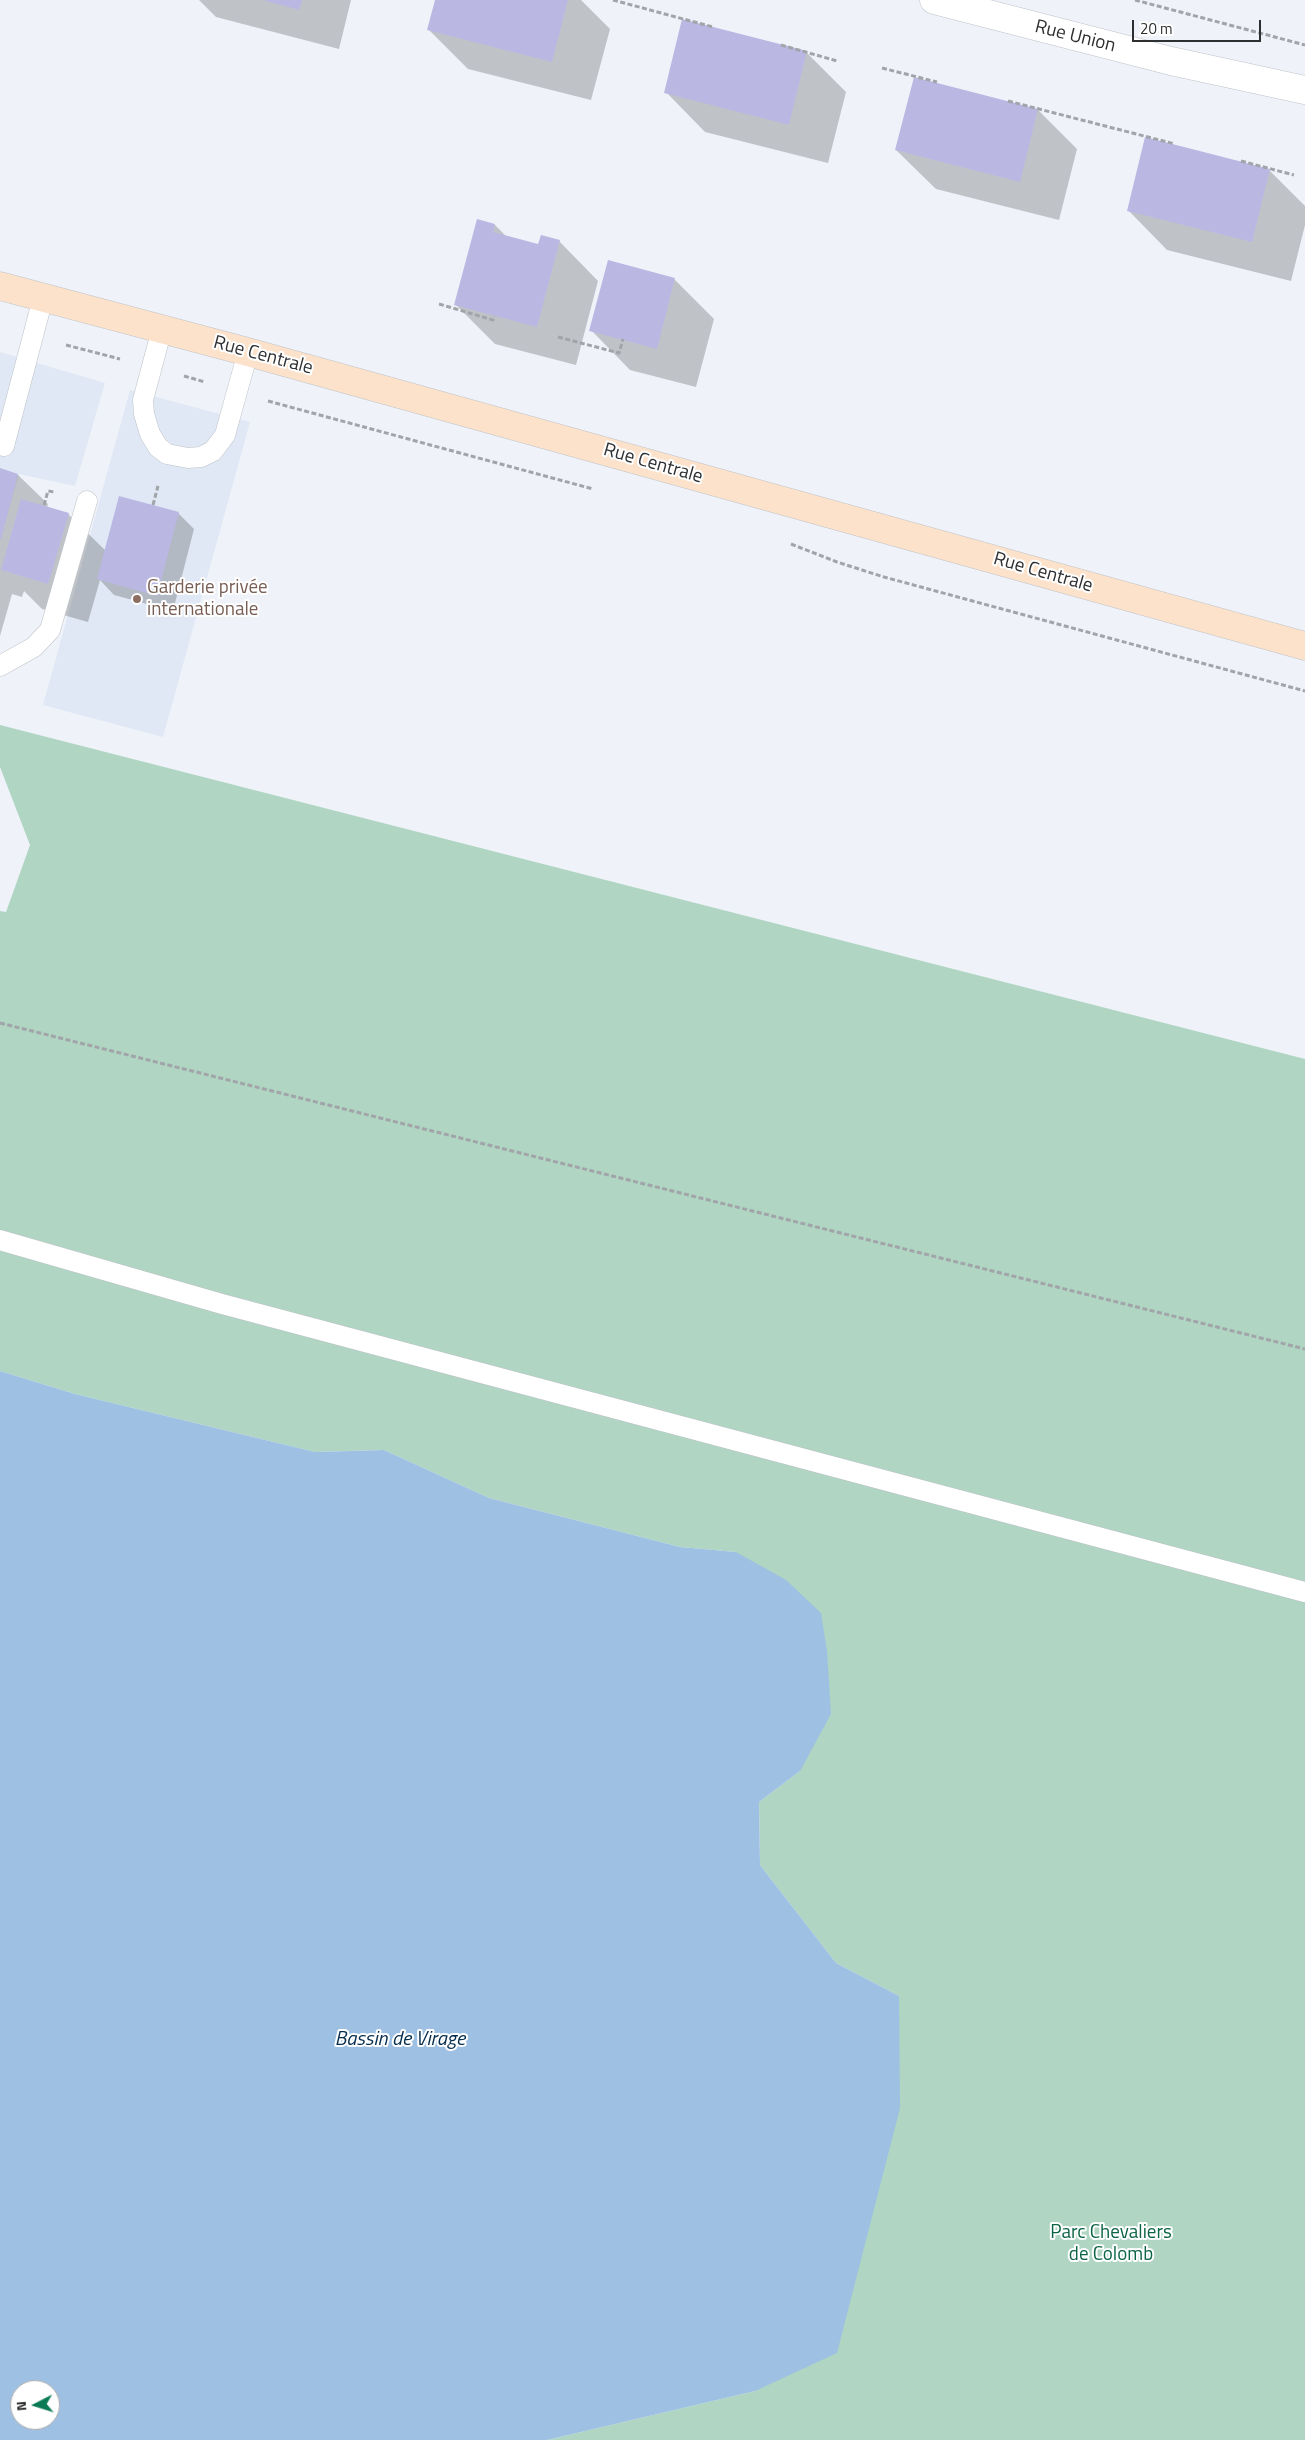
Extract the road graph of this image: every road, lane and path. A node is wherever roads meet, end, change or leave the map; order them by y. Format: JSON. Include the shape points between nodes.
{"nodes":[{"id":1,"x":613,"y":0,"type":"edge"},
{"id":2,"x":934,"y":0,"type":"edge"},
{"id":3,"x":1135,"y":0,"type":"edge"},
{"id":4,"x":713,"y":27,"type":"dead end"},
{"id":5,"x":781,"y":45,"type":"dead end"},
{"id":6,"x":1305,"y":45,"type":"edge"},
{"id":7,"x":837,"y":61,"type":"dead end"},
{"id":8,"x":882,"y":68,"type":"dead end"},
{"id":9,"x":937,"y":82,"type":"dead end"},
{"id":10,"x":1305,"y":90,"type":"edge"},
{"id":11,"x":1008,"y":101,"type":"dead end"},
{"id":12,"x":1175,"y":144,"type":"dead end"},
{"id":13,"x":1241,"y":161,"type":"dead end"},
{"id":14,"x":1294,"y":175,"type":"dead end"},
{"id":15,"x":0,"y":286,"type":"edge"},
{"id":16,"x":44,"y":298,"type":"junction"},
{"id":17,"x":439,"y":304,"type":"dead end"},
{"id":18,"x":494,"y":316,"type":"dead end"},
{"id":19,"x":162,"y":329,"type":"junction"},
{"id":20,"x":558,"y":338,"type":"dead end"},
{"id":21,"x":623,"y":339,"type":"dead end"},
{"id":22,"x":62,"y":344,"type":"dead end"},
{"id":23,"x":93,"y":352,"type":"dead end"},
{"id":24,"x":248,"y":352,"type":"junction"},
{"id":25,"x":178,"y":375,"type":"dead end"},
{"id":26,"x":207,"y":382,"type":"dead end"},
{"id":27,"x":258,"y":399,"type":"dead end"},
{"id":28,"x":4,"y":446,"type":"dead end"},
{"id":29,"x":160,"y":481,"type":"dead end"},
{"id":30,"x":594,"y":489,"type":"dead end"},
{"id":31,"x":86,"y":501,"type":"dead end"},
{"id":32,"x":153,"y":505,"type":"dead end"},
{"id":33,"x":789,"y":543,"type":"dead end"},
{"id":34,"x":1305,"y":646,"type":"edge"},
{"id":35,"x":0,"y":666,"type":"edge"},
{"id":36,"x":1305,"y":691,"type":"edge"},
{"id":37,"x":0,"y":1023,"type":"edge"},
{"id":38,"x":0,"y":1240,"type":"edge"},
{"id":39,"x":1305,"y":1350,"type":"edge"},
{"id":40,"x":1305,"y":1592,"type":"edge"}],
"edges":[{"from":1,"to":4,"type":"path"},
{"from":2,"to":10,"type":"street","name":"Rue Union","via":[[1171,61]]},
{"from":3,"to":6,"type":"path"},
{"from":5,"to":7,"type":"path"},
{"from":8,"to":9,"type":"path"},
{"from":11,"to":12,"type":"path"},
{"from":13,"to":14,"type":"path"},
{"from":15,"to":16,"type":"street","name":"Rue Centrale"},
{"from":16,"to":19,"type":"street","name":"Rue Centrale"},
{"from":16,"to":28,"type":"lane"},
{"from":17,"to":18,"type":"path","via":[[493,320]]},
{"from":19,"to":24,"type":"street","name":"Rue Centrale"},
{"from":19,"to":24,"type":"lane","via":[[143,400],[150,434],[158,447],[168,454],[188,458],[201,457],[213,451],[225,435]]},
{"from":20,"to":21,"type":"path","via":[[619,354]]},
{"from":22,"to":23,"type":"path"},
{"from":24,"to":34,"type":"street","name":"Rue Centrale"},
{"from":25,"to":26,"type":"path"},
{"from":27,"to":30,"type":"path"},
{"from":29,"to":32,"type":"path"},
{"from":31,"to":35,"type":"lane","via":[[50,630],[34,647]]},
{"from":33,"to":36,"type":"path","via":[[884,577]]},
{"from":37,"to":39,"type":"path"},
{"from":38,"to":40,"type":"lane","via":[[222,1304]]}]}
